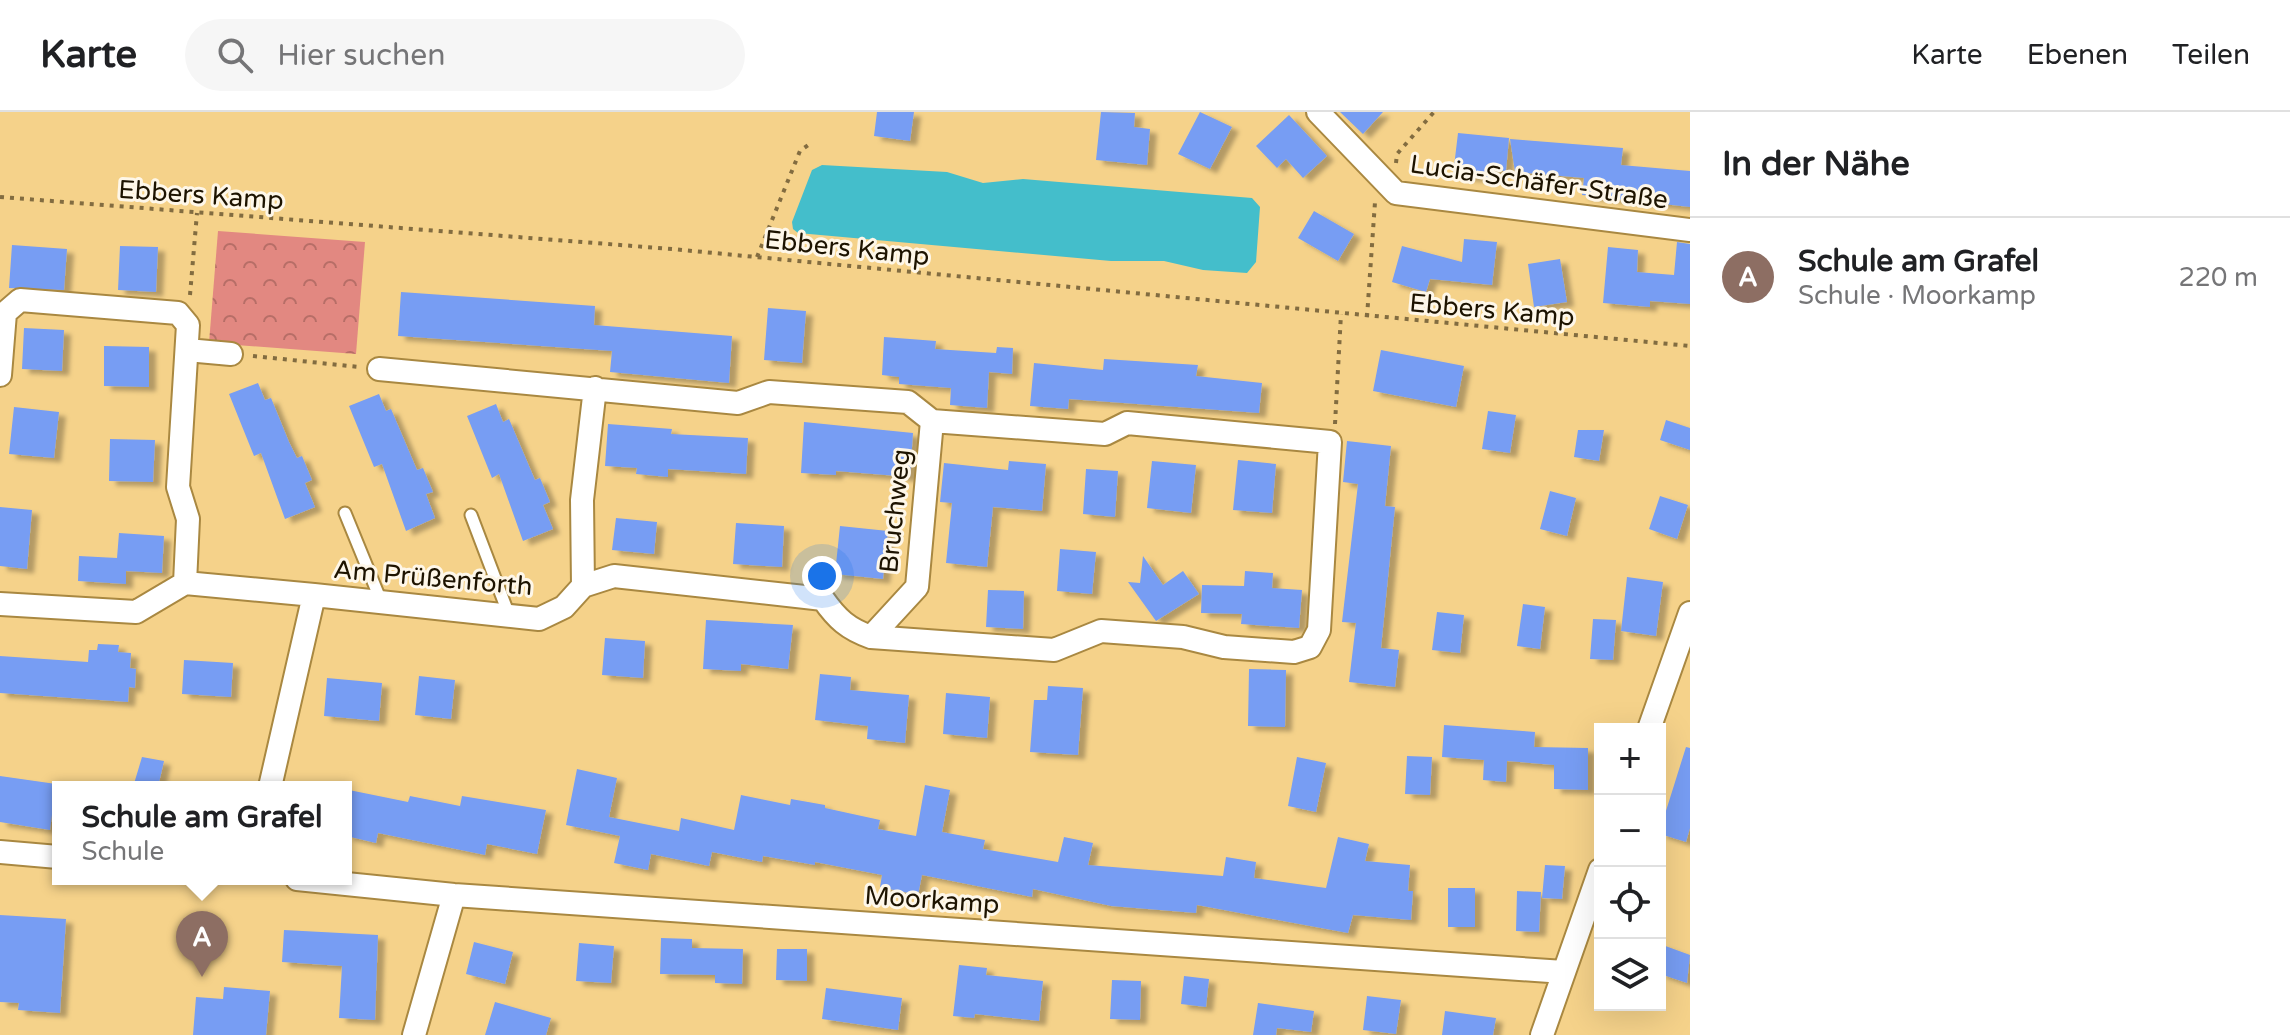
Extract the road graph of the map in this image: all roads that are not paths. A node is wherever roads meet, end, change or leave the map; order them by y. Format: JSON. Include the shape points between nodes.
{"nodes":[{"id":1,"x":1318,"y":112,"type":"edge"},
{"id":2,"x":1690,"y":230,"type":"edge"},
{"id":3,"x":187,"y":350,"type":"junction"},
{"id":4,"x":231,"y":354,"type":"road end"},
{"id":5,"x":379,"y":369,"type":"road end"},
{"id":6,"x":0,"y":375,"type":"edge"},
{"id":7,"x":595,"y":388,"type":"junction"},
{"id":8,"x":932,"y":421,"type":"junction"},
{"id":9,"x":345,"y":513,"type":"dead end"},
{"id":10,"x":471,"y":515,"type":"dead end"},
{"id":11,"x":185,"y":583,"type":"junction"},
{"id":12,"x":583,"y":586,"type":"junction"},
{"id":13,"x":314,"y":595,"type":"junction"},
{"id":14,"x":381,"y":601,"type":"junction"},
{"id":15,"x":0,"y":604,"type":"edge"},
{"id":16,"x":1690,"y":613,"type":"edge"},
{"id":17,"x":509,"y":615,"type":"junction"},
{"id":18,"x":871,"y":637,"type":"junction"},
{"id":19,"x":1651,"y":723,"type":"edge"},
{"id":20,"x":271,"y":781,"type":"edge"},
{"id":21,"x":0,"y":852,"type":"edge"},
{"id":22,"x":52,"y":856,"type":"edge"},
{"id":23,"x":352,"y":885,"type":"edge"},
{"id":24,"x":1594,"y":887,"type":"edge"},
{"id":25,"x":454,"y":895,"type":"junction"},
{"id":26,"x":1564,"y":972,"type":"junction"},
{"id":27,"x":414,"y":1035,"type":"edge"},
{"id":28,"x":1542,"y":1035,"type":"edge"}],
"edges":[{"from":1,"to":2,"type":"street","name":"Lucia-Schäfer-Straße","via":[[1396,193]]},
{"from":3,"to":4,"type":"street"},
{"from":3,"to":6,"type":"street","via":[[188,325],[178,313],[20,300],[5,313]]},
{"from":3,"to":11,"type":"street","via":[[178,487],[188,519]]},
{"from":5,"to":7,"type":"street"},
{"from":7,"to":8,"type":"street","via":[[738,403],[769,392],[908,402]]},
{"from":7,"to":12,"type":"street","via":[[582,500]]},
{"from":8,"to":18,"type":"street","name":"Bruchweg","via":[[917,587]]},
{"from":8,"to":18,"type":"street","name":"Am Prüßenforth","via":[[1105,434],[1127,423],[1330,442],[1319,630],[1303,651],[1101,631],[1054,650]]},
{"from":9,"to":14,"type":"lane"},
{"from":10,"to":17,"type":"lane"},
{"from":11,"to":13,"type":"street"},
{"from":11,"to":15,"type":"street","via":[[136,612]]},
{"from":12,"to":17,"type":"street","name":"Am Prüßenforth","via":[[564,607],[539,619]]},
{"from":12,"to":18,"type":"street","name":"Am Prüßenforth","via":[[614,576],[823,599],[851,630]]},
{"from":13,"to":14,"type":"street","name":"Am Prüßenforth"},
{"from":13,"to":20,"type":"street","name":"Am Prüßenforth"},
{"from":14,"to":17,"type":"street","name":"Am Prüßenforth"},
{"from":16,"to":19,"type":"street"},
{"from":21,"to":22,"type":"street"},
{"from":23,"to":25,"type":"street","name":"Moorkamp"},
{"from":24,"to":26,"type":"street"},
{"from":25,"to":26,"type":"street","name":"Moorkamp"},
{"from":25,"to":27,"type":"street"},
{"from":26,"to":28,"type":"street"}]}
